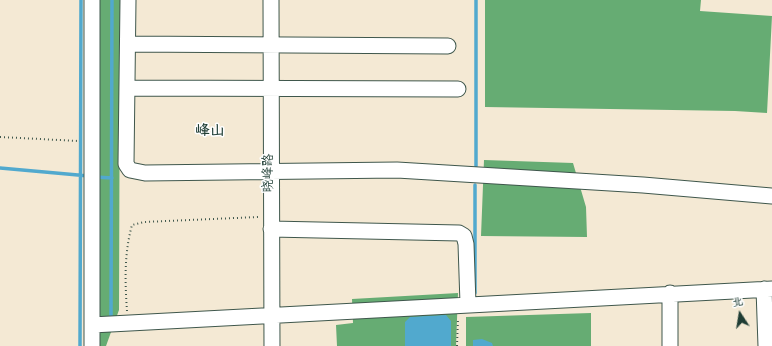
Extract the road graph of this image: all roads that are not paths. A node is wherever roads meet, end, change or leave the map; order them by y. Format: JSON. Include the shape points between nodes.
{"nodes":[{"id":1,"x":92,"y":0,"type":"edge"},
{"id":2,"x":128,"y":0,"type":"edge"},
{"id":3,"x":271,"y":0,"type":"edge"},
{"id":4,"x":128,"y":44,"type":"junction"},
{"id":5,"x":271,"y":45,"type":"junction"},
{"id":6,"x":448,"y":46,"type":"dead end"},
{"id":7,"x":127,"y":88,"type":"junction"},
{"id":8,"x":271,"y":88,"type":"junction"},
{"id":9,"x":458,"y":89,"type":"dead end"},
{"id":10,"x":270,"y":172,"type":"junction"},
{"id":11,"x":772,"y":196,"type":"edge"},
{"id":12,"x":271,"y":223,"type":"junction"},
{"id":13,"x":768,"y":289,"type":"edge"},
{"id":14,"x":670,"y":294,"type":"junction"},
{"id":15,"x":463,"y":304,"type":"junction"},
{"id":16,"x":272,"y":314,"type":"junction"},
{"id":17,"x":92,"y":325,"type":"junction"},
{"id":18,"x":92,"y":346,"type":"edge"},
{"id":19,"x":272,"y":346,"type":"edge"},
{"id":20,"x":670,"y":346,"type":"edge"},
{"id":21,"x":766,"y":346,"type":"edge"}],
"edges":[{"from":1,"to":17,"type":"street"},
{"from":2,"to":4,"type":"street"},
{"from":3,"to":5,"type":"street","name":"晓峰路"},
{"from":4,"to":5,"type":"street"},
{"from":4,"to":7,"type":"street"},
{"from":5,"to":6,"type":"street"},
{"from":5,"to":8,"type":"street","name":"晓峰路"},
{"from":7,"to":8,"type":"street"},
{"from":7,"to":10,"type":"street","via":[[126,164],[130,170],[145,173]]},
{"from":8,"to":9,"type":"street"},
{"from":8,"to":10,"type":"street","name":"晓峰路"},
{"from":10,"to":11,"type":"street","via":[[397,170],[643,185]]},
{"from":10,"to":12,"type":"street","name":"晓峰路"},
{"from":12,"to":15,"type":"street","via":[[459,232],[464,236],[466,244]]},
{"from":12,"to":16,"type":"street","name":"晓峰路"},
{"from":13,"to":14,"type":"street"},
{"from":13,"to":21,"type":"street"},
{"from":14,"to":15,"type":"street"},
{"from":14,"to":20,"type":"street"},
{"from":15,"to":16,"type":"street"},
{"from":16,"to":17,"type":"street"},
{"from":16,"to":19,"type":"street","name":"晓峰路"},
{"from":17,"to":18,"type":"street"}]}
